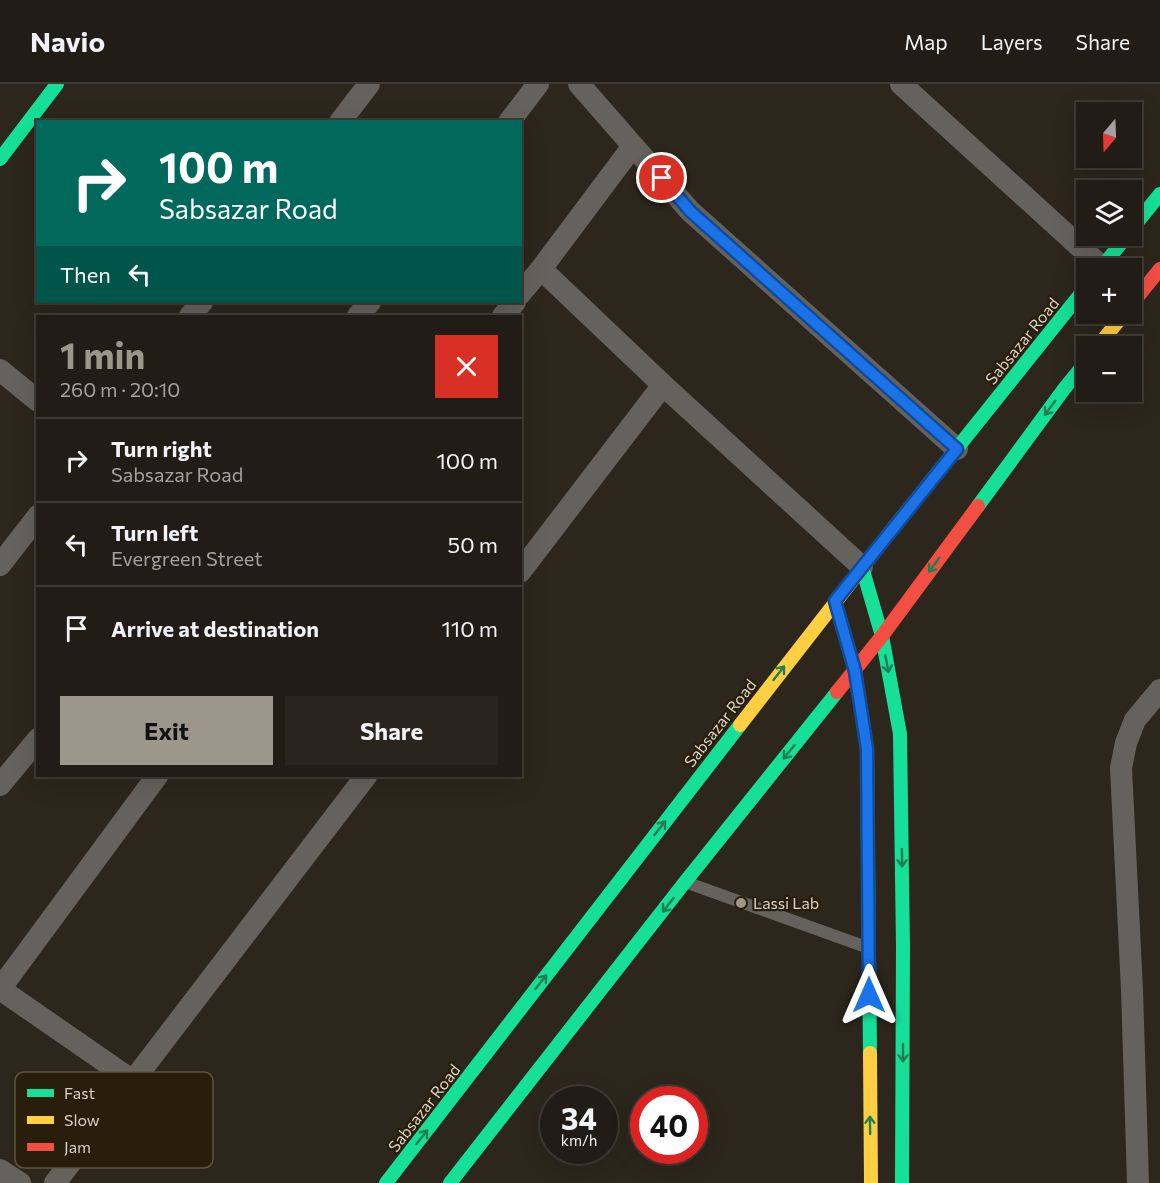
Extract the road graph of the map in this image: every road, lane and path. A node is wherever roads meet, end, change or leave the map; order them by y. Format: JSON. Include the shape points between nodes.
{"nodes":[{"id":1,"x":57,"y":84,"type":"edge"},
{"id":2,"x":369,"y":84,"type":"edge"},
{"id":3,"x":538,"y":84,"type":"edge"},
{"id":4,"x":579,"y":84,"type":"edge"},
{"id":5,"x":901,"y":84,"type":"edge"},
{"id":6,"x":342,"y":120,"type":"edge"},
{"id":7,"x":511,"y":120,"type":"edge"},
{"id":8,"x":633,"y":146,"type":"junction"},
{"id":9,"x":0,"y":159,"type":"edge"},
{"id":10,"x":1160,"y":194,"type":"edge"},
{"id":11,"x":1142,"y":216,"type":"edge"},
{"id":12,"x":1119,"y":246,"type":"edge"},
{"id":13,"x":1090,"y":258,"type":"edge"},
{"id":14,"x":1109,"y":258,"type":"edge"},
{"id":15,"x":541,"y":269,"type":"junction"},
{"id":16,"x":1159,"y":273,"type":"edge"},
{"id":17,"x":522,"y":292,"type":"edge"},
{"id":18,"x":1142,"y":292,"type":"edge"},
{"id":19,"x":1076,"y":300,"type":"edge"},
{"id":20,"x":201,"y":303,"type":"edge"},
{"id":21,"x":369,"y":303,"type":"edge"},
{"id":22,"x":514,"y":303,"type":"edge"},
{"id":23,"x":191,"y":315,"type":"edge"},
{"id":24,"x":359,"y":315,"type":"edge"},
{"id":25,"x":504,"y":315,"type":"edge"},
{"id":26,"x":1116,"y":324,"type":"edge"},
{"id":27,"x":1106,"y":336,"type":"edge"},
{"id":28,"x":0,"y":370,"type":"edge"},
{"id":29,"x":1076,"y":375,"type":"edge"},
{"id":30,"x":663,"y":385,"type":"junction"},
{"id":31,"x":36,"y":399,"type":"edge"},
{"id":32,"x":957,"y":449,"type":"junction"},
{"id":33,"x":36,"y":519,"type":"edge"},
{"id":34,"x":0,"y":565,"type":"edge"},
{"id":35,"x":862,"y":567,"type":"junction"},
{"id":36,"x":522,"y":569,"type":"edge"},
{"id":37,"x":835,"y":601,"type":"junction"},
{"id":38,"x":882,"y":636,"type":"junction"},
{"id":39,"x":855,"y":671,"type":"junction"},
{"id":40,"x":1160,"y":690,"type":"edge"},
{"id":41,"x":36,"y":741,"type":"edge"},
{"id":42,"x":156,"y":777,"type":"edge"},
{"id":43,"x":365,"y":777,"type":"edge"},
{"id":44,"x":0,"y":785,"type":"edge"},
{"id":45,"x":685,"y":882,"type":"junction"},
{"id":46,"x":886,"y":948,"type":"junction"},
{"id":47,"x":0,"y":989,"type":"edge"},
{"id":48,"x":120,"y":1072,"type":"edge"},
{"id":49,"x":140,"y":1072,"type":"edge"},
{"id":50,"x":66,"y":1168,"type":"edge"},
{"id":51,"x":0,"y":1170,"type":"edge"},
{"id":52,"x":20,"y":1183,"type":"edge"},
{"id":53,"x":55,"y":1183,"type":"edge"},
{"id":54,"x":386,"y":1183,"type":"edge"},
{"id":55,"x":450,"y":1183,"type":"edge"},
{"id":56,"x":871,"y":1183,"type":"edge"},
{"id":57,"x":902,"y":1183,"type":"edge"},
{"id":58,"x":1138,"y":1183,"type":"edge"}],
"edges":[{"from":1,"to":9,"type":"main road"},
{"from":2,"to":6,"type":"street"},
{"from":3,"to":7,"type":"street"},
{"from":4,"to":8,"type":"street"},
{"from":5,"to":13,"type":"street"},
{"from":8,"to":15,"type":"street"},
{"from":8,"to":32,"type":"street","via":[[690,211]]},
{"from":10,"to":11,"type":"main road"},
{"from":12,"to":14,"type":"main road"},
{"from":15,"to":17,"type":"street"},
{"from":15,"to":30,"type":"street"},
{"from":16,"to":18,"type":"main road"},
{"from":19,"to":32,"type":"main road","name":"Sabsazar Road"},
{"from":20,"to":23,"type":"street"},
{"from":21,"to":24,"type":"street"},
{"from":22,"to":25,"type":"street"},
{"from":26,"to":27,"type":"main road"},
{"from":28,"to":31,"type":"street"},
{"from":29,"to":38,"type":"main road","one_way":true},
{"from":30,"to":35,"type":"street"},
{"from":30,"to":36,"type":"street"},
{"from":32,"to":35,"type":"main road","name":"Sabsazar Road"},
{"from":33,"to":34,"type":"street"},
{"from":35,"to":37,"type":"main road","name":"Sabsazar Road"},
{"from":35,"to":38,"type":"main road"},
{"from":37,"to":39,"type":"main road"},
{"from":54,"to":37,"type":"main road","name":"Sabsazar Road","one_way":true},
{"from":38,"to":39,"type":"main road"},
{"from":38,"to":46,"type":"main road","one_way":true,"via":[[900,734]]},
{"from":39,"to":45,"type":"main road","one_way":true},
{"from":39,"to":46,"type":"main road","via":[[867,749]]},
{"from":40,"to":58,"type":"street","via":[[1135,720],[1121,768]]},
{"from":41,"to":44,"type":"street"},
{"from":42,"to":47,"type":"street"},
{"from":43,"to":49,"type":"street"},
{"from":45,"to":46,"type":"lane"},
{"from":45,"to":55,"type":"main road","one_way":true},
{"from":56,"to":46,"type":"main road","one_way":true},
{"from":46,"to":57,"type":"main road","one_way":true},
{"from":47,"to":48,"type":"street"},
{"from":50,"to":53,"type":"street"},
{"from":51,"to":52,"type":"street"}]}
